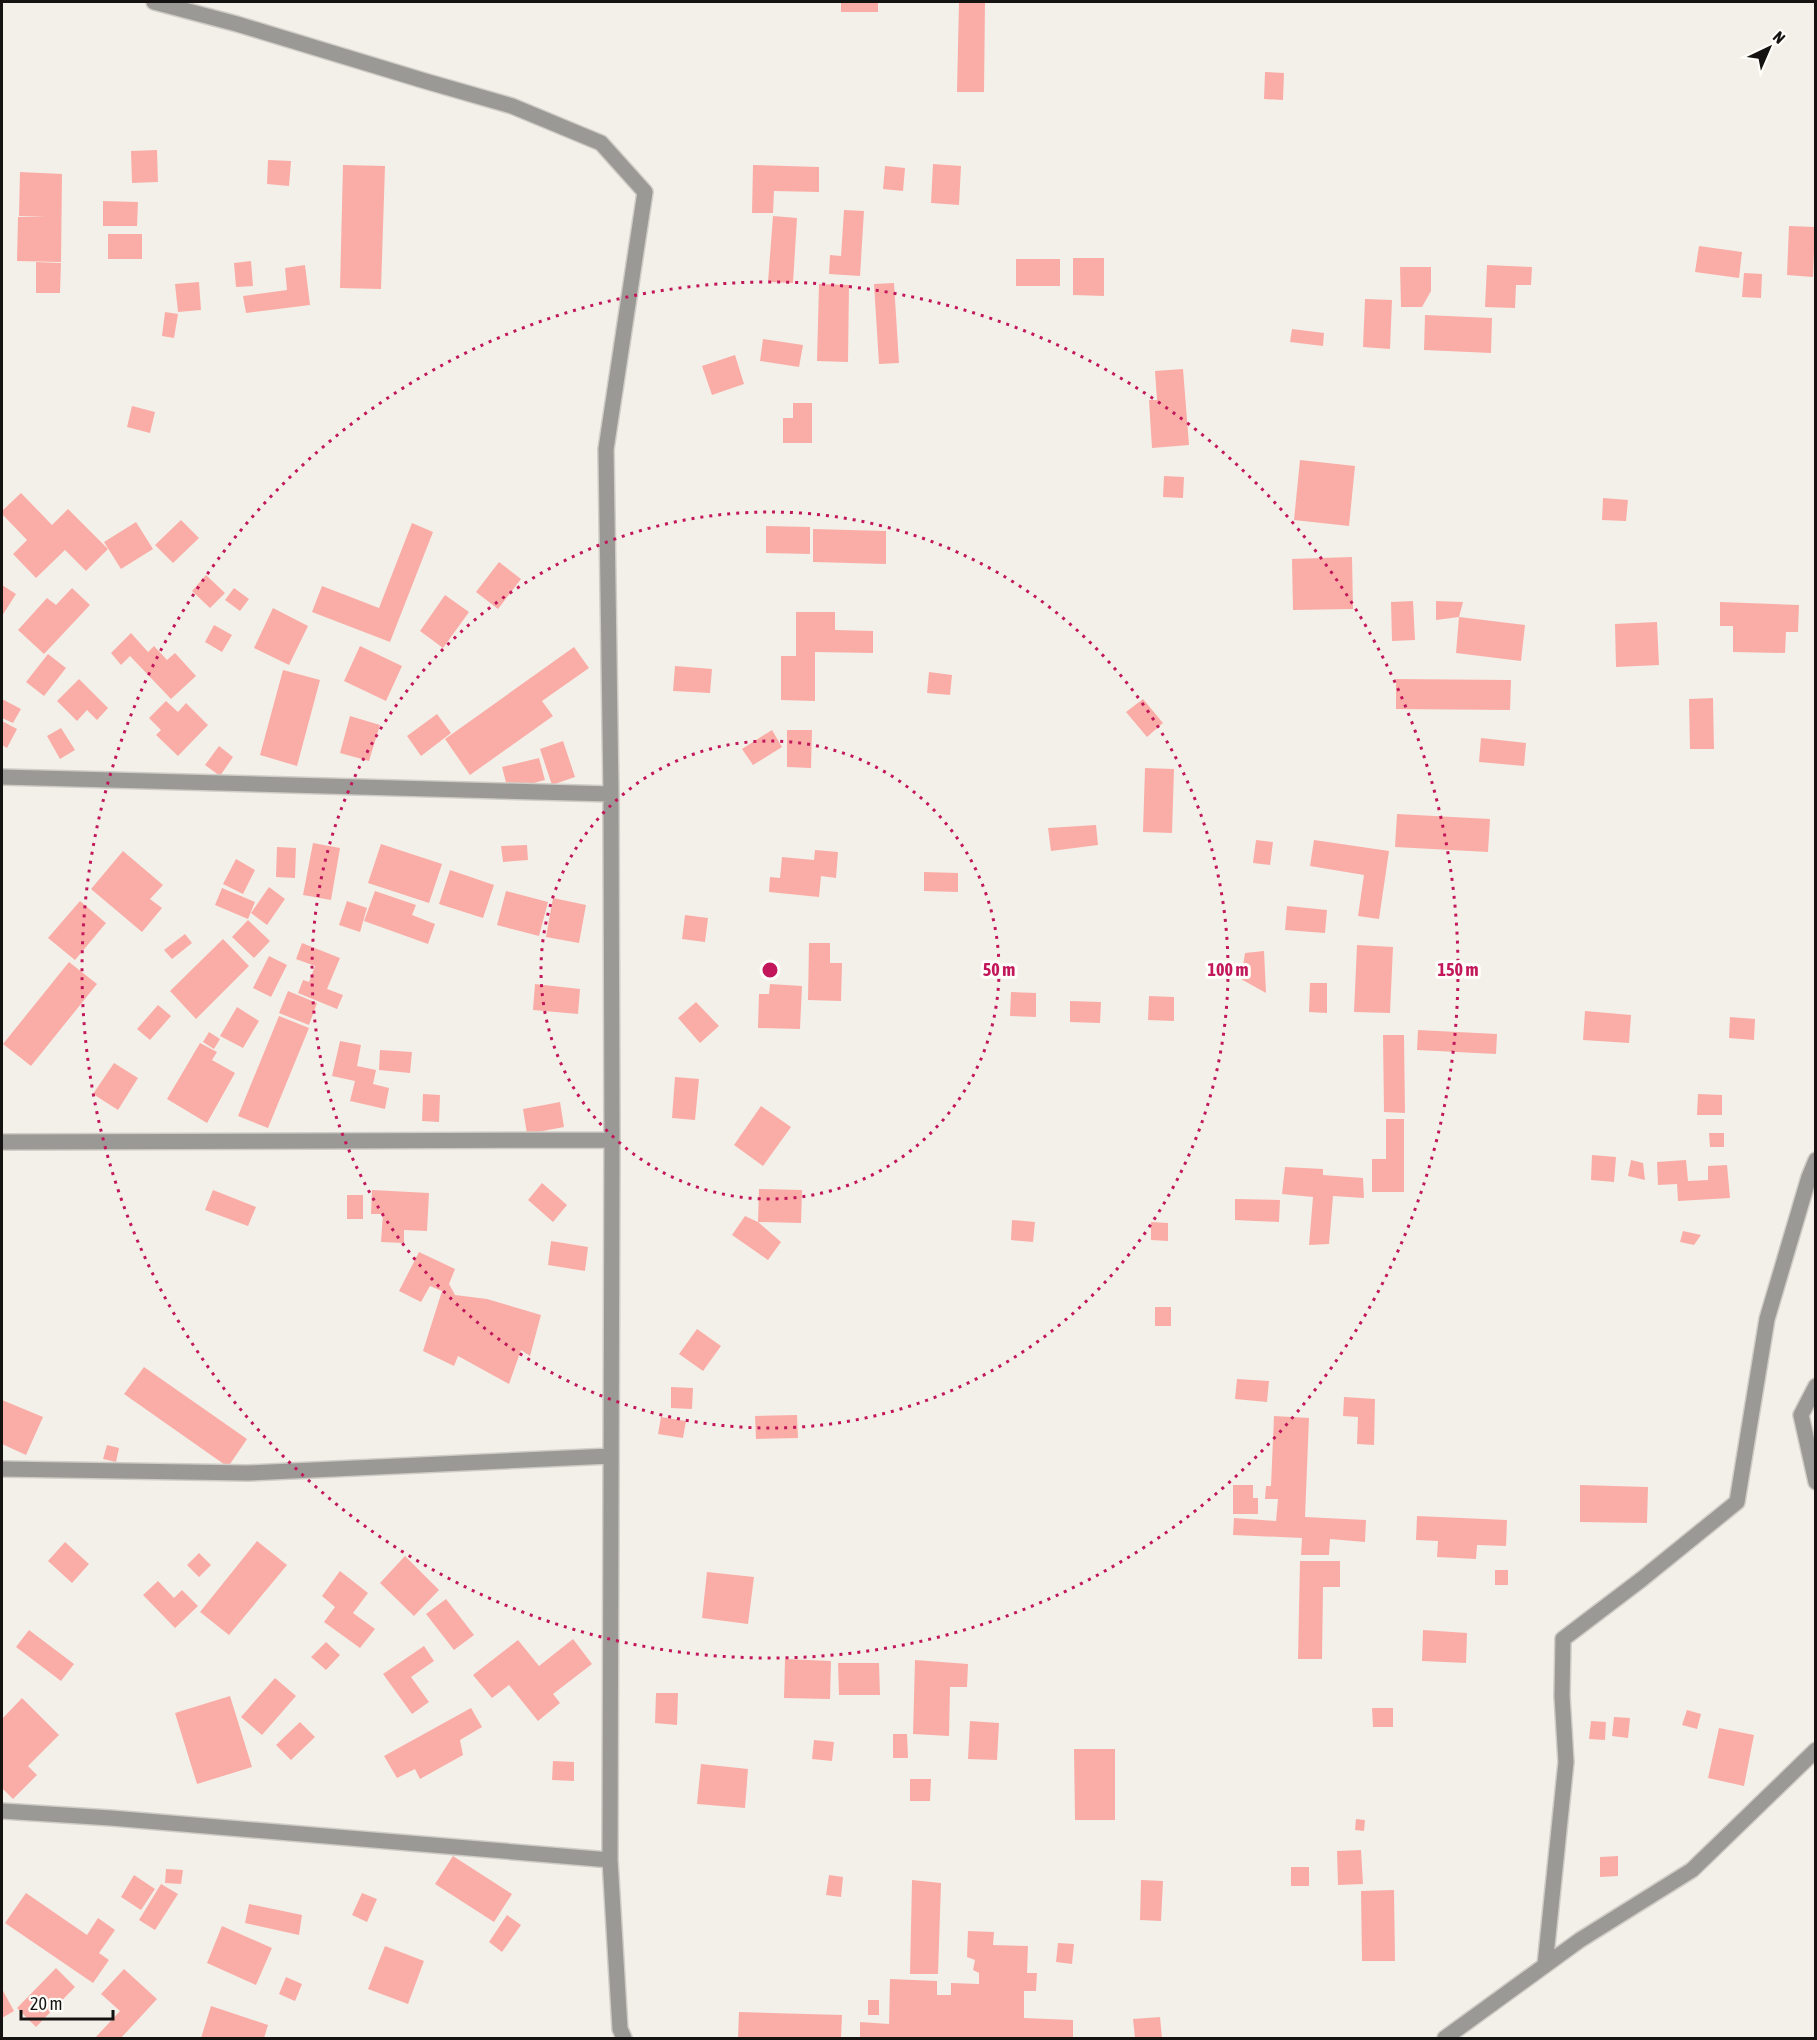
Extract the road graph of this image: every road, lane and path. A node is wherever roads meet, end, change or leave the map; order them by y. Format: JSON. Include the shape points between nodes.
{"nodes":[{"id":1,"x":154,"y":2,"type":"edge"},
{"id":2,"x":2,"y":777,"type":"edge"},
{"id":3,"x":610,"y":794,"type":"junction"},
{"id":4,"x":612,"y":1140,"type":"junction"},
{"id":5,"x":2,"y":1142,"type":"edge"},
{"id":6,"x":1815,"y":1160,"type":"edge"},
{"id":7,"x":1815,"y":1386,"type":"edge"},
{"id":8,"x":610,"y":1456,"type":"junction"},
{"id":9,"x":2,"y":1469,"type":"edge"},
{"id":10,"x":1815,"y":1482,"type":"edge"},
{"id":11,"x":1815,"y":1750,"type":"edge"},
{"id":12,"x":2,"y":1811,"type":"edge"},
{"id":13,"x":610,"y":1860,"type":"junction"},
{"id":14,"x":1545,"y":1965,"type":"junction"},
{"id":15,"x":624,"y":2038,"type":"edge"},
{"id":16,"x":1445,"y":2038,"type":"edge"}],
"edges":[{"from":1,"to":3,"type":"street","via":[[512,106],[601,143],[645,192],[606,449]]},
{"from":2,"to":3,"type":"street"},
{"from":3,"to":4,"type":"street"},
{"from":4,"to":5,"type":"street"},
{"from":4,"to":8,"type":"street"},
{"from":6,"to":14,"type":"street","via":[[1767,1318],[1737,1502],[1563,1639],[1566,1762]]},
{"from":7,"to":10,"type":"street","via":[[1801,1415]]},
{"from":8,"to":9,"type":"street","via":[[248,1473]]},
{"from":8,"to":13,"type":"street"},
{"from":11,"to":14,"type":"street","via":[[1692,1870]]},
{"from":12,"to":13,"type":"street"},
{"from":13,"to":15,"type":"street","via":[[620,2029]]},
{"from":14,"to":16,"type":"street"}]}
